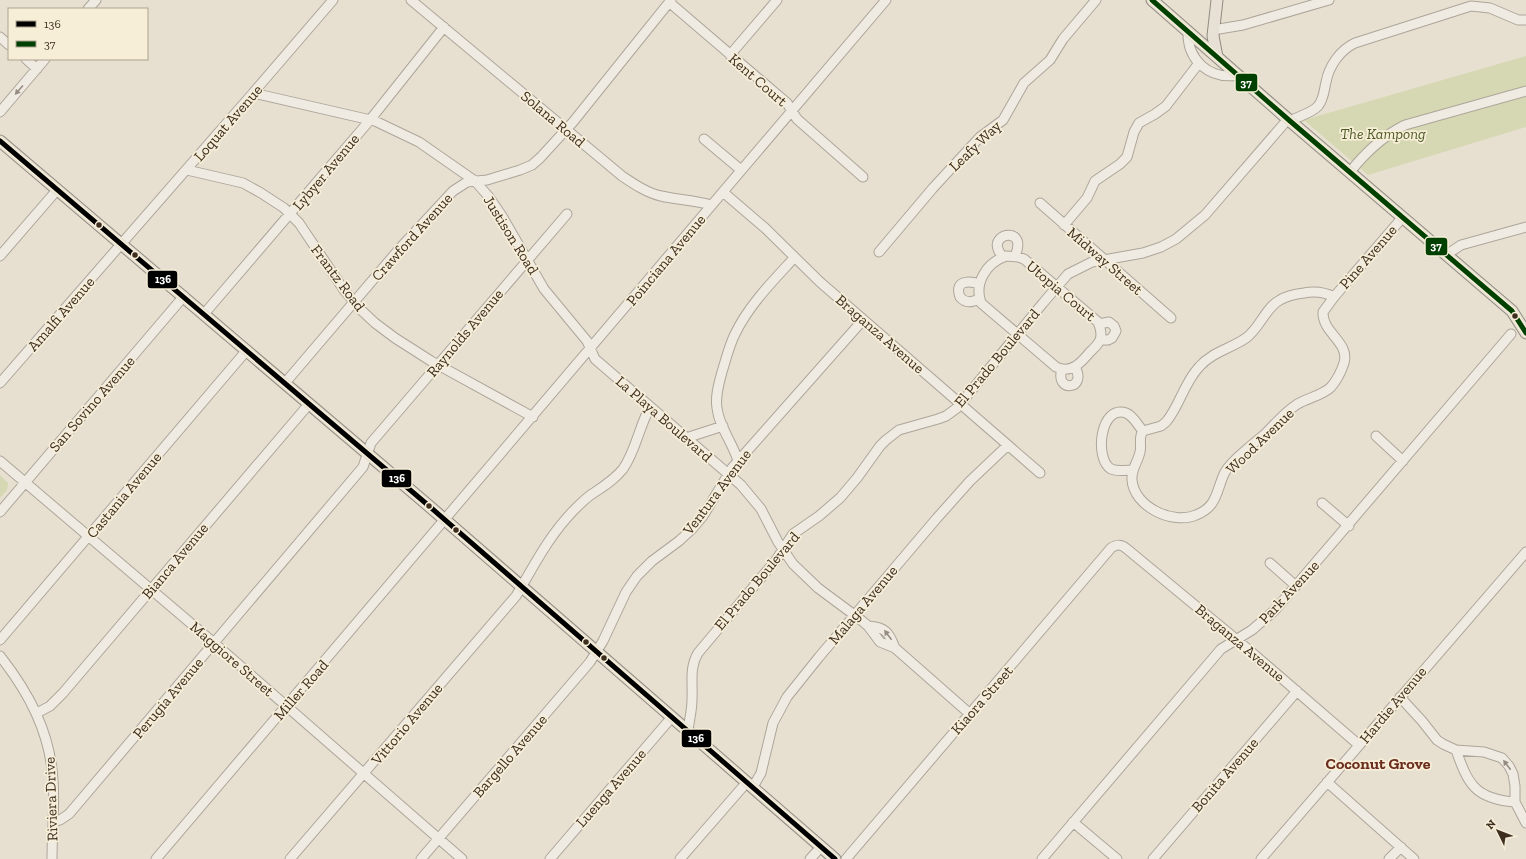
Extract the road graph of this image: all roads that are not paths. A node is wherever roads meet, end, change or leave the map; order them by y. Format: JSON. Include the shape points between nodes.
{"nodes":[{"id":1,"x":96,"y":0,"type":"edge"},
{"id":2,"x":333,"y":0,"type":"edge"},
{"id":3,"x":411,"y":0,"type":"edge"},
{"id":4,"x":777,"y":0,"type":"edge"},
{"id":5,"x":886,"y":0,"type":"edge"},
{"id":6,"x":1096,"y":0,"type":"edge"},
{"id":7,"x":1152,"y":0,"type":"edge"},
{"id":8,"x":1217,"y":0,"type":"edge"},
{"id":9,"x":1329,"y":0,"type":"edge"},
{"id":10,"x":670,"y":1,"type":"edge"},
{"id":11,"x":89,"y":8,"type":"edge"},
{"id":12,"x":1526,"y":20,"type":"edge"},
{"id":13,"x":444,"y":27,"type":"junction"},
{"id":14,"x":1213,"y":31,"type":"junction"},
{"id":15,"x":1191,"y":34,"type":"junction"},
{"id":16,"x":0,"y":37,"type":"edge"},
{"id":17,"x":8,"y":44,"type":"edge"},
{"id":18,"x":730,"y":55,"type":"junction"},
{"id":19,"x":1217,"y":57,"type":"junction"},
{"id":20,"x":27,"y":60,"type":"edge"},
{"id":21,"x":44,"y":60,"type":"edge"},
{"id":22,"x":1199,"y":63,"type":"junction"},
{"id":23,"x":37,"y":69,"type":"junction"},
{"id":24,"x":1238,"y":75,"type":"junction"},
{"id":25,"x":1526,"y":91,"type":"edge"},
{"id":26,"x":253,"y":93,"type":"junction"},
{"id":27,"x":792,"y":111,"type":"junction"},
{"id":28,"x":0,"y":112,"type":"edge"},
{"id":29,"x":370,"y":120,"type":"junction"},
{"id":30,"x":1289,"y":120,"type":"junction"},
{"id":31,"x":566,"y":130,"type":"junction"},
{"id":32,"x":704,"y":139,"type":"dead end"},
{"id":33,"x":0,"y":141,"type":"edge"},
{"id":34,"x":187,"y":170,"type":"junction"},
{"id":35,"x":741,"y":170,"type":"junction"},
{"id":36,"x":1350,"y":172,"type":"junction"},
{"id":37,"x":863,"y":177,"type":"dead end"},
{"id":38,"x":475,"y":181,"type":"junction"},
{"id":39,"x":57,"y":190,"type":"junction"},
{"id":40,"x":723,"y":192,"type":"junction"},
{"id":41,"x":1040,"y":203,"type":"dead end"},
{"id":42,"x":711,"y":205,"type":"junction"},
{"id":43,"x":290,"y":213,"type":"junction"},
{"id":44,"x":567,"y":214,"type":"dead end"},
{"id":45,"x":1402,"y":218,"type":"junction"},
{"id":46,"x":1064,"y":225,"type":"junction"},
{"id":47,"x":1526,"y":227,"type":"edge"},
{"id":48,"x":122,"y":244,"type":"junction"},
{"id":49,"x":879,"y":252,"type":"dead end"},
{"id":50,"x":1446,"y":255,"type":"junction"},
{"id":51,"x":0,"y":256,"type":"edge"},
{"id":52,"x":1015,"y":256,"type":"junction"},
{"id":53,"x":794,"y":258,"type":"junction"},
{"id":54,"x":1003,"y":258,"type":"junction"},
{"id":55,"x":526,"y":260,"type":"junction"},
{"id":56,"x":1104,"y":260,"type":"junction"},
{"id":57,"x":979,"y":284,"type":"junction"},
{"id":58,"x":1056,"y":287,"type":"junction"},
{"id":59,"x":184,"y":296,"type":"junction"},
{"id":60,"x":1334,"y":297,"type":"junction"},
{"id":61,"x":980,"y":299,"type":"junction"},
{"id":62,"x":354,"y":302,"type":"junction"},
{"id":63,"x":204,"y":314,"type":"junction"},
{"id":64,"x":1516,"y":315,"type":"junction"},
{"id":65,"x":1171,"y":318,"type":"dead end"},
{"id":66,"x":863,"y":320,"type":"junction"},
{"id":67,"x":1526,"y":323,"type":"edge"},
{"id":68,"x":1099,"y":324,"type":"junction"},
{"id":69,"x":1526,"y":333,"type":"edge"},
{"id":70,"x":1018,"y":334,"type":"junction"},
{"id":71,"x":1511,"y":334,"type":"dead end"},
{"id":72,"x":1100,"y":340,"type":"junction"},
{"id":73,"x":591,"y":348,"type":"junction"},
{"id":74,"x":247,"y":350,"type":"junction"},
{"id":75,"x":439,"y":366,"type":"junction"},
{"id":76,"x":1075,"y":367,"type":"junction"},
{"id":77,"x":1062,"y":369,"type":"junction"},
{"id":78,"x":285,"y":383,"type":"junction"},
{"id":79,"x":0,"y":384,"type":"edge"},
{"id":80,"x":960,"y":403,"type":"junction"},
{"id":81,"x":309,"y":404,"type":"junction"},
{"id":82,"x":650,"y":407,"type":"junction"},
{"id":83,"x":533,"y":417,"type":"junction"},
{"id":84,"x":723,"y":426,"type":"junction"},
{"id":85,"x":1143,"y":431,"type":"junction"},
{"id":86,"x":1376,"y":436,"type":"dead end"},
{"id":87,"x":686,"y":438,"type":"junction"},
{"id":88,"x":1008,"y":445,"type":"junction"},
{"id":89,"x":368,"y":455,"type":"junction"},
{"id":90,"x":0,"y":461,"type":"edge"},
{"id":91,"x":738,"y":461,"type":"junction"},
{"id":92,"x":1403,"y":461,"type":"junction"},
{"id":93,"x":1133,"y":470,"type":"junction"},
{"id":94,"x":1040,"y":472,"type":"dead end"},
{"id":95,"x":728,"y":473,"type":"junction"},
{"id":96,"x":25,"y":482,"type":"junction"},
{"id":97,"x":1322,"y":503,"type":"dead end"},
{"id":98,"x":0,"y":512,"type":"edge"},
{"id":99,"x":445,"y":520,"type":"junction"},
{"id":100,"x":1348,"y":526,"type":"junction"},
{"id":101,"x":89,"y":536,"type":"junction"},
{"id":102,"x":1119,"y":545,"type":"joint"},
{"id":103,"x":783,"y":549,"type":"junction"},
{"id":104,"x":1526,"y":552,"type":"edge"},
{"id":105,"x":1270,"y":563,"type":"dead end"},
{"id":106,"x":1296,"y":586,"type":"junction"},
{"id":107,"x":521,"y":587,"type":"junction"},
{"id":108,"x":151,"y":590,"type":"junction"},
{"id":109,"x":855,"y":615,"type":"junction"},
{"id":110,"x":0,"y":640,"type":"edge"},
{"id":111,"x":1236,"y":640,"type":"junction"},
{"id":112,"x":214,"y":644,"type":"junction"},
{"id":113,"x":597,"y":652,"type":"junction"},
{"id":114,"x":0,"y":656,"type":"edge"},
{"id":115,"x":1297,"y":691,"type":"junction"},
{"id":116,"x":1400,"y":697,"type":"junction"},
{"id":117,"x":287,"y":706,"type":"junction"},
{"id":118,"x":37,"y":713,"type":"junction"},
{"id":119,"x":970,"y":714,"type":"junction"},
{"id":120,"x":672,"y":717,"type":"junction"},
{"id":121,"x":688,"y":731,"type":"junction"},
{"id":122,"x":1359,"y":745,"type":"junction"},
{"id":123,"x":1456,"y":750,"type":"junction"},
{"id":124,"x":364,"y":774,"type":"junction"},
{"id":125,"x":1327,"y":782,"type":"junction"},
{"id":126,"x":750,"y":785,"type":"junction"},
{"id":127,"x":1515,"y":802,"type":"junction"},
{"id":128,"x":1524,"y":813,"type":"edge"},
{"id":129,"x":53,"y":821,"type":"junction"},
{"id":130,"x":1073,"y":822,"type":"junction"},
{"id":131,"x":1526,"y":823,"type":"edge"},
{"id":132,"x":439,"y":838,"type":"junction"},
{"id":133,"x":821,"y":846,"type":"junction"},
{"id":134,"x":1400,"y":847,"type":"junction"},
{"id":135,"x":52,"y":859,"type":"edge"},
{"id":136,"x":156,"y":859,"type":"edge"},
{"id":137,"x":290,"y":859,"type":"edge"},
{"id":138,"x":421,"y":859,"type":"edge"},
{"id":139,"x":462,"y":859,"type":"edge"},
{"id":140,"x":550,"y":859,"type":"edge"},
{"id":141,"x":680,"y":859,"type":"edge"},
{"id":142,"x":810,"y":859,"type":"edge"},
{"id":143,"x":835,"y":859,"type":"edge"},
{"id":144,"x":846,"y":859,"type":"edge"},
{"id":145,"x":1042,"y":859,"type":"edge"},
{"id":146,"x":1117,"y":859,"type":"edge"},
{"id":147,"x":1153,"y":859,"type":"edge"},
{"id":148,"x":1261,"y":859,"type":"edge"},
{"id":149,"x":1389,"y":859,"type":"edge"},
{"id":150,"x":1414,"y":859,"type":"edge"}],
"edges":[{"from":1,"to":11,"type":"street"},
{"from":2,"to":26,"type":"street","name":"Loquat Avenue"},
{"from":3,"to":13,"type":"street","name":"Solana Road"},
{"from":4,"to":18,"type":"street"},
{"from":5,"to":27,"type":"street","name":"Poinciana Avenue"},
{"from":6,"to":49,"type":"street","name":"Leafy Way","via":[[1063,39],[1050,60],[1024,83],[1003,120],[977,140]]},
{"from":7,"to":15,"type":"main road"},
{"from":8,"to":14,"type":"main road"},
{"from":9,"to":14,"type":"street"},
{"from":10,"to":18,"type":"street","name":"Kent Court"},
{"from":10,"to":31,"type":"street","name":"Crawford Avenue"},
{"from":12,"to":30,"type":"street","via":[[1514,19],[1490,8],[1471,6],[1355,43],[1342,51],[1334,63],[1315,109]]},
{"from":13,"to":29,"type":"street","name":"Lybyer Avenue"},
{"from":13,"to":31,"type":"street","name":"Solana Road"},
{"from":14,"to":15,"type":"main road","via":[[1206,36]]},
{"from":14,"to":19,"type":"main road"},
{"from":15,"to":19,"type":"main road"},
{"from":15,"to":22,"type":"street","via":[[1190,49]]},
{"from":16,"to":17,"type":"street"},
{"from":18,"to":27,"type":"street","name":"Kent Court","via":[[787,103]]},
{"from":19,"to":24,"type":"main road"},
{"from":20,"to":23,"type":"street"},
{"from":21,"to":23,"type":"street"},
{"from":22,"to":24,"type":"street","via":[[1207,70],[1220,75]]},
{"from":22,"to":46,"type":"street","via":[[1166,106],[1139,123],[1127,157],[1116,168],[1095,181],[1086,198]]},
{"from":23,"to":28,"type":"street","one_way":true},
{"from":24,"to":30,"type":"main road"},
{"from":25,"to":36,"type":"street","via":[[1405,125],[1378,142]]},
{"from":26,"to":29,"type":"street","name":"Justison Road"},
{"from":26,"to":34,"type":"street","name":"Loquat Avenue"},
{"from":27,"to":35,"type":"street","name":"Poinciana Avenue"},
{"from":27,"to":37,"type":"street","name":"Kent Court","via":[[797,119]]},
{"from":29,"to":38,"type":"street","name":"Justison Road","via":[[419,142]]},
{"from":29,"to":43,"type":"street","name":"Lybyer Avenue"},
{"from":30,"to":36,"type":"main road"},
{"from":30,"to":56,"type":"street","name":"El Prado Boulevard","via":[[1223,196],[1176,239],[1139,254]]},
{"from":31,"to":38,"type":"street","name":"Crawford Avenue","via":[[528,167],[500,177]]},
{"from":31,"to":42,"type":"street","name":"Solana Road","via":[[609,167],[639,187],[662,196]]},
{"from":32,"to":35,"type":"street"},
{"from":33,"to":39,"type":"main road"},
{"from":34,"to":43,"type":"street","name":"Frantz Road","via":[[243,183]]},
{"from":34,"to":48,"type":"street","name":"Loquat Avenue"},
{"from":35,"to":40,"type":"street","name":"Poinciana Avenue"},
{"from":36,"to":45,"type":"main road"},
{"from":38,"to":55,"type":"street","name":"Justison Road","via":[[502,216]]},
{"from":38,"to":62,"type":"street","name":"Crawford Avenue","via":[[463,184],[447,196]]},
{"from":39,"to":48,"type":"main road"},
{"from":39,"to":51,"type":"street"},
{"from":40,"to":42,"type":"street","name":"Poinciana Avenue"},
{"from":40,"to":53,"type":"street","name":"Braganza Avenue","via":[[772,234]]},
{"from":41,"to":46,"type":"street","name":"Midway Street"},
{"from":42,"to":73,"type":"street","name":"Poinciana Avenue"},
{"from":43,"to":62,"type":"street","name":"Frantz Road"},
{"from":43,"to":63,"type":"street","name":"Lybyer Avenue"},
{"from":44,"to":55,"type":"street","name":"Raynolds Avenue"},
{"from":45,"to":50,"type":"main road"},
{"from":45,"to":60,"type":"street","name":"Pine Avenue"},
{"from":46,"to":56,"type":"street","name":"Midway Street"},
{"from":47,"to":50,"type":"street","via":[[1461,245]]},
{"from":48,"to":59,"type":"main road"},
{"from":48,"to":79,"type":"street","name":"Amalfi Avenue"},
{"from":50,"to":64,"type":"main road"},
{"from":52,"to":54,"type":"street","name":"Utopia Court"},
{"from":52,"to":54,"type":"street","via":[[1019,243],[1015,237],[1007,235],[1002,236],[997,248]]},
{"from":52,"to":58,"type":"street","name":"Utopia Court","via":[[1027,262]]},
{"from":53,"to":66,"type":"street","name":"Braganza Avenue"},
{"from":53,"to":84,"type":"street","via":[[756,300],[734,335],[717,395],[716,407]]},
{"from":54,"to":57,"type":"street","name":"Utopia Court","via":[[986,270]]},
{"from":55,"to":73,"type":"street","name":"Justison Road","via":[[544,289]]},
{"from":55,"to":75,"type":"street","name":"Raynolds Avenue"},
{"from":56,"to":58,"type":"street","name":"El Prado Boulevard","via":[[1092,262],[1073,272]]},
{"from":56,"to":65,"type":"street","name":"Midway Street"},
{"from":57,"to":61,"type":"street"},
{"from":57,"to":61,"type":"street","via":[[965,282],[958,291],[960,297],[967,302]]},
{"from":58,"to":68,"type":"street","name":"Utopia Court"},
{"from":58,"to":70,"type":"street","name":"El Prado Boulevard"},
{"from":59,"to":63,"type":"main road"},
{"from":59,"to":96,"type":"street","name":"San Sovino Avenue"},
{"from":60,"to":85,"type":"street","via":[[1320,292],[1310,292],[1289,296],[1276,302],[1250,335],[1216,352],[1199,366],[1166,422]]},
{"from":60,"to":93,"type":"street","name":"Wood Avenue","via":[[1323,315],[1327,326],[1345,353],[1338,378],[1328,390],[1295,406],[1239,456],[1225,473],[1215,500],[1205,510],[1195,516],[1183,518],[1155,510],[1135,493]]},
{"from":61,"to":70,"type":"street","via":[[983,305]]},
{"from":62,"to":75,"type":"street","name":"Frantz Road","via":[[388,334]]},
{"from":62,"to":78,"type":"street","name":"Crawford Avenue"},
{"from":63,"to":74,"type":"main road"},
{"from":64,"to":67,"type":"street"},
{"from":64,"to":69,"type":"main road"},
{"from":66,"to":80,"type":"street","name":"Braganza Avenue"},
{"from":66,"to":91,"type":"street","name":"Ventura Avenue"},
{"from":68,"to":72,"type":"street","name":"Utopia Court"},
{"from":68,"to":72,"type":"street","via":[[1109,322],[1116,331],[1111,339]]},
{"from":70,"to":77,"type":"street"},
{"from":70,"to":80,"type":"street","name":"El Prado Boulevard"},
{"from":71,"to":92,"type":"street","name":"Park Avenue"},
{"from":72,"to":76,"type":"street","name":"Utopia Court"},
{"from":73,"to":82,"type":"street","name":"La Playa Boulevard","via":[[595,359]]},
{"from":73,"to":83,"type":"street","name":"Poinciana Avenue"},
{"from":74,"to":78,"type":"main road"},
{"from":74,"to":101,"type":"street","name":"Castania Avenue"},
{"from":75,"to":83,"type":"street","name":"Frantz Road"},
{"from":75,"to":89,"type":"street","name":"Raynolds Avenue","via":[[371,443]]},
{"from":76,"to":77,"type":"street"},
{"from":76,"to":77,"type":"street","via":[[1078,379],[1072,386],[1062,382]]},
{"from":78,"to":81,"type":"main road"},
{"from":80,"to":88,"type":"street","name":"Braganza Avenue"},
{"from":80,"to":103,"type":"street","name":"El Prado Boulevard","via":[[946,416],[894,433],[844,493],[825,511],[793,534]]},
{"from":81,"to":89,"type":"main road"},
{"from":81,"to":108,"type":"street","name":"Bianca Avenue"},
{"from":82,"to":87,"type":"street","name":"La Playa Boulevard"},
{"from":82,"to":107,"type":"street","name":"Vittorio Avenue","via":[[631,455],[621,471],[606,486],[579,505],[560,525],[544,546]]},
{"from":83,"to":99,"type":"street","name":"Poinciana Avenue"},
{"from":84,"to":87,"type":"street"},
{"from":84,"to":91,"type":"street"},
{"from":85,"to":93,"type":"street","name":"Wood Avenue","via":[[1140,436],[1140,453]]},
{"from":85,"to":93,"type":"street","via":[[1123,412],[1112,415],[1104,428],[1102,448],[1107,465],[1116,470]]},
{"from":86,"to":92,"type":"street"},
{"from":87,"to":95,"type":"street","name":"La Playa Boulevard"},
{"from":88,"to":94,"type":"street","name":"Braganza Avenue"},
{"from":88,"to":109,"type":"street","name":"Malaga Avenue","via":[[966,485]]},
{"from":89,"to":99,"type":"main road"},
{"from":89,"to":112,"type":"street","name":"Perugia Avenue","via":[[363,467]]},
{"from":90,"to":96,"type":"street","name":"Maggiore Street"},
{"from":91,"to":95,"type":"street","name":"Ventura Avenue"},
{"from":92,"to":100,"type":"street","name":"Park Avenue"},
{"from":95,"to":103,"type":"street","name":"La Playa Boulevard","via":[[766,517]]},
{"from":95,"to":113,"type":"street","name":"Ventura Avenue","via":[[703,516],[692,529],[652,561],[634,580]]},
{"from":96,"to":98,"type":"street","name":"San Sovino Avenue"},
{"from":96,"to":101,"type":"street","name":"Maggiore Street"},
{"from":97,"to":100,"type":"street"},
{"from":99,"to":107,"type":"main road"},
{"from":99,"to":117,"type":"street","name":"Miller Road"},
{"from":100,"to":106,"type":"street","name":"Park Avenue"},
{"from":101,"to":108,"type":"street","name":"Maggiore Street"},
{"from":101,"to":110,"type":"street","name":"Castania Avenue"},
{"from":102,"to":111,"type":"street","name":"Braganza Avenue"},
{"from":102,"to":119,"type":"street","name":"Kiaora Street","via":[[1109,550]]},
{"from":103,"to":109,"type":"street","name":"La Playa Boulevard","via":[[812,583]]},
{"from":103,"to":121,"type":"street","name":"El Prado Boulevard","via":[[694,661]]},
{"from":104,"to":116,"type":"street","name":"Hardie Avenue"},
{"from":105,"to":106,"type":"street"},
{"from":106,"to":111,"type":"street","name":"Park Avenue","via":[[1269,616]]},
{"from":107,"to":113,"type":"main road"},
{"from":107,"to":124,"type":"street","name":"Vittorio Avenue"},
{"from":108,"to":112,"type":"street","name":"Maggiore Street"},
{"from":108,"to":118,"type":"street","name":"Bianca Avenue","via":[[56,701]]},
{"from":109,"to":119,"type":"street","name":"La Playa Boulevard","via":[[868,626],[880,642],[894,648]]},
{"from":109,"to":126,"type":"street","name":"Malaga Avenue","via":[[783,704],[773,723],[761,773]]},
{"from":111,"to":115,"type":"street","name":"Braganza Avenue"},
{"from":111,"to":130,"type":"street","name":"Park Avenue","via":[[1222,650]]},
{"from":112,"to":117,"type":"street","name":"Maggiore Street"},
{"from":112,"to":129,"type":"street","name":"Perugia Avenue","via":[[69,814]]},
{"from":113,"to":120,"type":"main road"},
{"from":113,"to":132,"type":"street","name":"Bargello Avenue"},
{"from":114,"to":118,"type":"street","name":"Riviera Drive"},
{"from":115,"to":122,"type":"street","name":"Braganza Avenue"},
{"from":115,"to":147,"type":"street","name":"Bonita Avenue"},
{"from":116,"to":122,"type":"street","name":"Hardie Avenue"},
{"from":116,"to":123,"type":"street","via":[[1437,740]]},
{"from":117,"to":124,"type":"street","name":"Maggiore Street"},
{"from":117,"to":136,"type":"street","name":"Miller Road"},
{"from":118,"to":129,"type":"street","name":"Riviera Drive","via":[[52,764]]},
{"from":119,"to":144,"type":"street","name":"Kiaora Street"},
{"from":120,"to":121,"type":"main road"},
{"from":120,"to":140,"type":"street","name":"Luenga Avenue"},
{"from":121,"to":126,"type":"main road"},
{"from":122,"to":125,"type":"street","name":"Hardie Avenue"},
{"from":123,"to":127,"type":"street","via":[[1469,782],[1480,793]]},
{"from":127,"to":123,"type":"street","one_way":true,"via":[[1513,774],[1502,758],[1484,752]]},
{"from":124,"to":132,"type":"street","name":"Maggiore Street"},
{"from":124,"to":137,"type":"street","name":"Vittorio Avenue"},
{"from":125,"to":134,"type":"street"},
{"from":125,"to":148,"type":"street","name":"Hardie Avenue"},
{"from":126,"to":133,"type":"main road"},
{"from":126,"to":141,"type":"street","name":"Malaga Avenue"},
{"from":127,"to":128,"type":"street"},
{"from":128,"to":131,"type":"street"},
{"from":129,"to":135,"type":"street","name":"Riviera Drive"},
{"from":130,"to":145,"type":"street","name":"Park Avenue"},
{"from":130,"to":146,"type":"street"},
{"from":132,"to":138,"type":"street","name":"Bargello Avenue"},
{"from":132,"to":139,"type":"street","name":"Maggiore Street"},
{"from":133,"to":142,"type":"street"},
{"from":133,"to":143,"type":"main road"},
{"from":134,"to":149,"type":"street"},
{"from":134,"to":150,"type":"street"}]}
